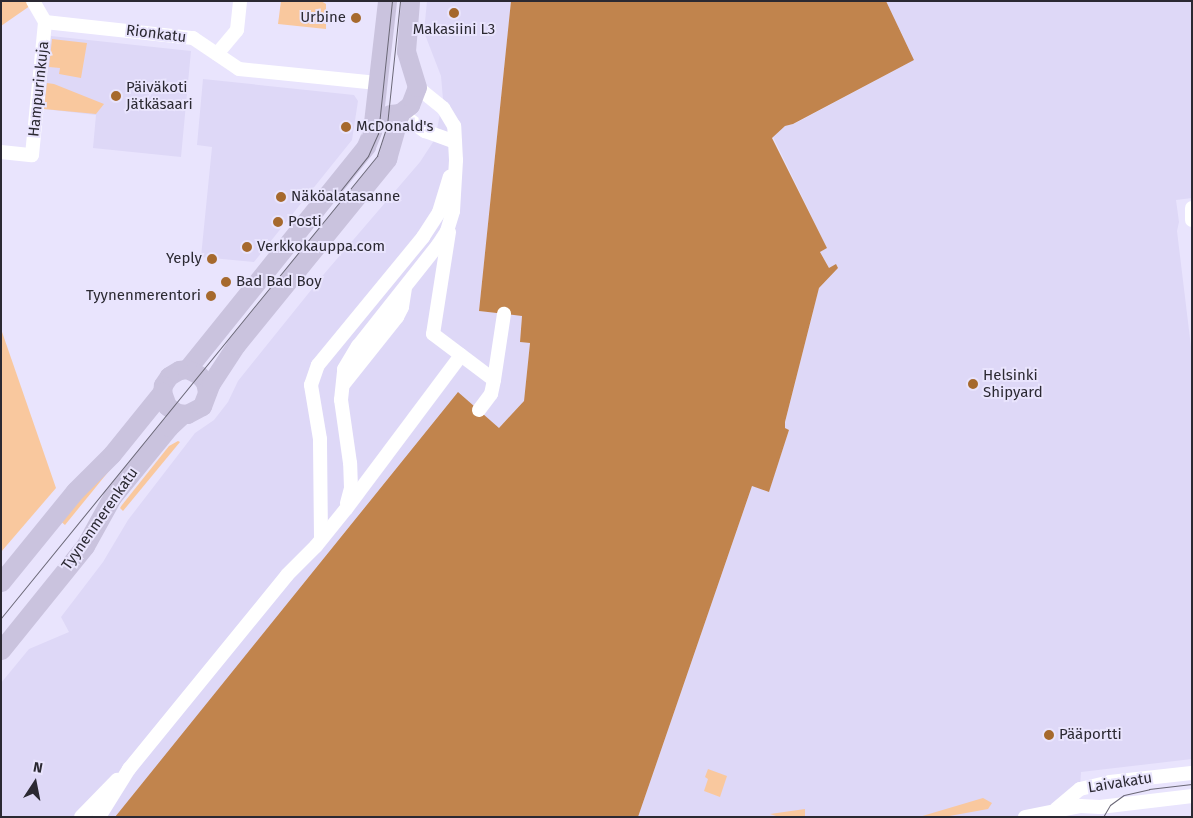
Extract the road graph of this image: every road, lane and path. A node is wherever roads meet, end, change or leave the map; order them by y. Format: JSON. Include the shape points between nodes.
{"nodes":[{"id":1,"x":33,"y":1,"type":"edge"},
{"id":2,"x":240,"y":1,"type":"edge"},
{"id":3,"x":387,"y":1,"type":"edge"},
{"id":4,"x":410,"y":1,"type":"edge"},
{"id":5,"x":45,"y":22,"type":"junction"},
{"id":6,"x":217,"y":54,"type":"junction"},
{"id":7,"x":377,"y":83,"type":"junction"},
{"id":8,"x":416,"y":87,"type":"junction"},
{"id":9,"x":375,"y":103,"type":"junction"},
{"id":10,"x":400,"y":113,"type":"junction"},
{"id":11,"x":456,"y":142,"type":"junction"},
{"id":12,"x":1,"y":152,"type":"edge"},
{"id":13,"x":456,"y":160,"type":"junction"},
{"id":14,"x":453,"y":212,"type":"junction"},
{"id":15,"x":504,"y":314,"type":"dead end"},
{"id":16,"x":461,"y":355,"type":"junction"},
{"id":17,"x":187,"y":370,"type":"junction"},
{"id":18,"x":494,"y":380,"type":"junction"},
{"id":19,"x":162,"y":392,"type":"junction"},
{"id":20,"x":207,"y":392,"type":"junction"},
{"id":21,"x":478,"y":410,"type":"dead end"},
{"id":22,"x":183,"y":414,"type":"junction"},
{"id":23,"x":346,"y":509,"type":"junction"},
{"id":24,"x":321,"y":538,"type":"junction"},
{"id":25,"x":1,"y":582,"type":"edge"},
{"id":26,"x":1,"y":650,"type":"edge"},
{"id":27,"x":129,"y":769,"type":"junction"},
{"id":28,"x":1192,"y":772,"type":"edge"},
{"id":29,"x":1192,"y":796,"type":"edge"},
{"id":30,"x":1056,"y":810,"type":"junction"},
{"id":31,"x":81,"y":817,"type":"edge"},
{"id":32,"x":100,"y":817,"type":"edge"},
{"id":33,"x":1025,"y":817,"type":"edge"}],
"edges":[{"from":1,"to":5,"type":"street"},
{"from":2,"to":6,"type":"street","via":[[237,30]]},
{"from":3,"to":7,"type":"main road","name":"Tyynenmerenkatu"},
{"from":4,"to":8,"type":"main road","via":[[406,51]]},
{"from":5,"to":6,"type":"street","name":"Rionkatu","via":[[193,38]]},
{"from":5,"to":12,"type":"street","name":"Hampurinkuja","via":[[32,155]]},
{"from":6,"to":7,"type":"street","name":"Rionkatu","via":[[239,69]]},
{"from":7,"to":9,"type":"main road","name":"Tyynenmerenkatu"},
{"from":8,"to":10,"type":"main road","name":"Tyynenmerenkatu","via":[[410,106]]},
{"from":8,"to":11,"type":"street","via":[[443,108],[454,126]]},
{"from":9,"to":10,"type":"main road","via":[[389,113]]},
{"from":9,"to":17,"type":"main road","name":"Tyynenmerenkatu","via":[[372,131],[362,152]]},
{"from":10,"to":11,"type":"street","via":[[425,131]]},
{"from":10,"to":20,"type":"main road","name":"Tyynenmerenkatu","via":[[384,163],[236,345]]},
{"from":11,"to":13,"type":"street"},
{"from":13,"to":14,"type":"street"},
{"from":13,"to":24,"type":"street","via":[[439,212],[423,238],[318,365],[311,385],[320,439]]},
{"from":14,"to":16,"type":"street","via":[[433,334]]},
{"from":14,"to":23,"type":"street","via":[[447,231],[349,358],[344,369],[341,388],[351,488]]},
{"from":15,"to":18,"type":"street"},
{"from":16,"to":18,"type":"street"},
{"from":16,"to":23,"type":"street"},
{"from":17,"to":19,"type":"main road","name":"Tyynenmerenkatu","via":[[179,370],[169,376]]},
{"from":17,"to":20,"type":"main road","via":[[199,375]]},
{"from":18,"to":21,"type":"street","via":[[491,394]]},
{"from":19,"to":22,"type":"main road","via":[[167,406]]},
{"from":19,"to":25,"type":"main road","name":"Tyynenmerenkatu"},
{"from":20,"to":22,"type":"main road","name":"Tyynenmerenkatu","via":[[202,406],[195,412]]},
{"from":22,"to":26,"type":"main road","name":"Tyynenmerenkatu","via":[[118,489],[85,546]]},
{"from":23,"to":24,"type":"street"},
{"from":24,"to":27,"type":"street"},
{"from":27,"to":31,"type":"street"},
{"from":27,"to":32,"type":"street"},
{"from":28,"to":30,"type":"street","name":"Laivakatu","via":[[1080,789]]},
{"from":29,"to":30,"type":"street","name":"Laivakatu"},
{"from":30,"to":33,"type":"street","name":"Laivakatu"}]}
